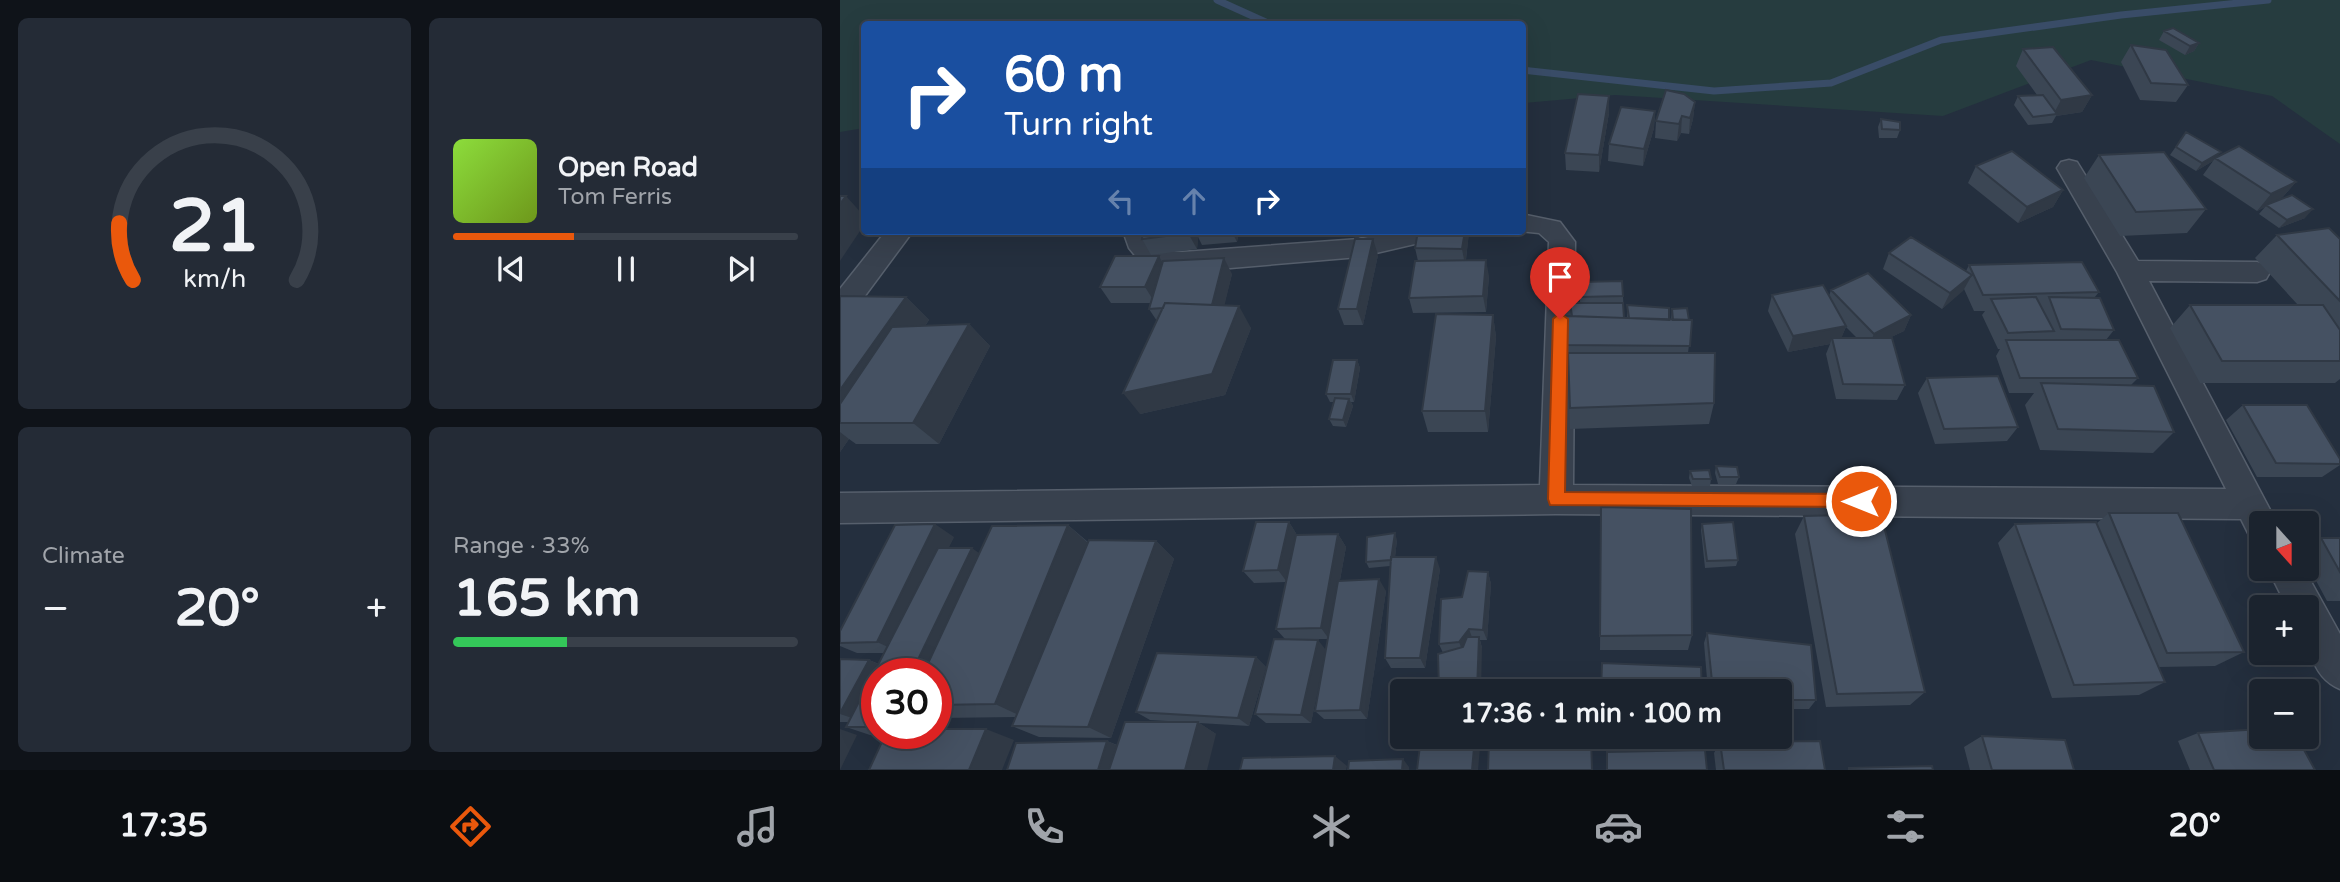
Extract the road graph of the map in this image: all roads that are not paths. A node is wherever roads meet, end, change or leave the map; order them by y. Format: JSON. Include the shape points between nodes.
{"nodes":[{"id":1,"x":2069,"y":169,"type":"dead end"},
{"id":2,"x":1526,"y":223,"type":"edge"},
{"id":3,"x":897,"y":235,"type":"edge"},
{"id":4,"x":1137,"y":235,"type":"edge"},
{"id":5,"x":1418,"y":235,"type":"edge"},
{"id":6,"x":2130,"y":271,"type":"junction"},
{"id":7,"x":2257,"y":272,"type":"dead end"},
{"id":8,"x":840,"y":309,"type":"edge"},
{"id":9,"x":1556,"y":499,"type":"junction"},
{"id":10,"x":840,"y":508,"type":"edge"},
{"id":11,"x":2253,"y":511,"type":"edge"},
{"id":12,"x":2249,"y":514,"type":"edge"},
{"id":13,"x":2319,"y":632,"type":"edge"},
{"id":14,"x":2340,"y":670,"type":"edge"}],
"edges":[{"from":1,"to":6,"type":"street"},
{"from":2,"to":9,"type":"street","via":[[1557,231],[1562,242]]},
{"from":3,"to":8,"type":"street"},
{"from":4,"to":5,"type":"street","via":[[1140,248],[1155,261],[1183,262],[1359,248]]},
{"from":6,"to":7,"type":"street"},
{"from":6,"to":11,"type":"street"},
{"from":9,"to":10,"type":"street"},
{"from":9,"to":12,"type":"street"},
{"from":13,"to":14,"type":"street"}]}
